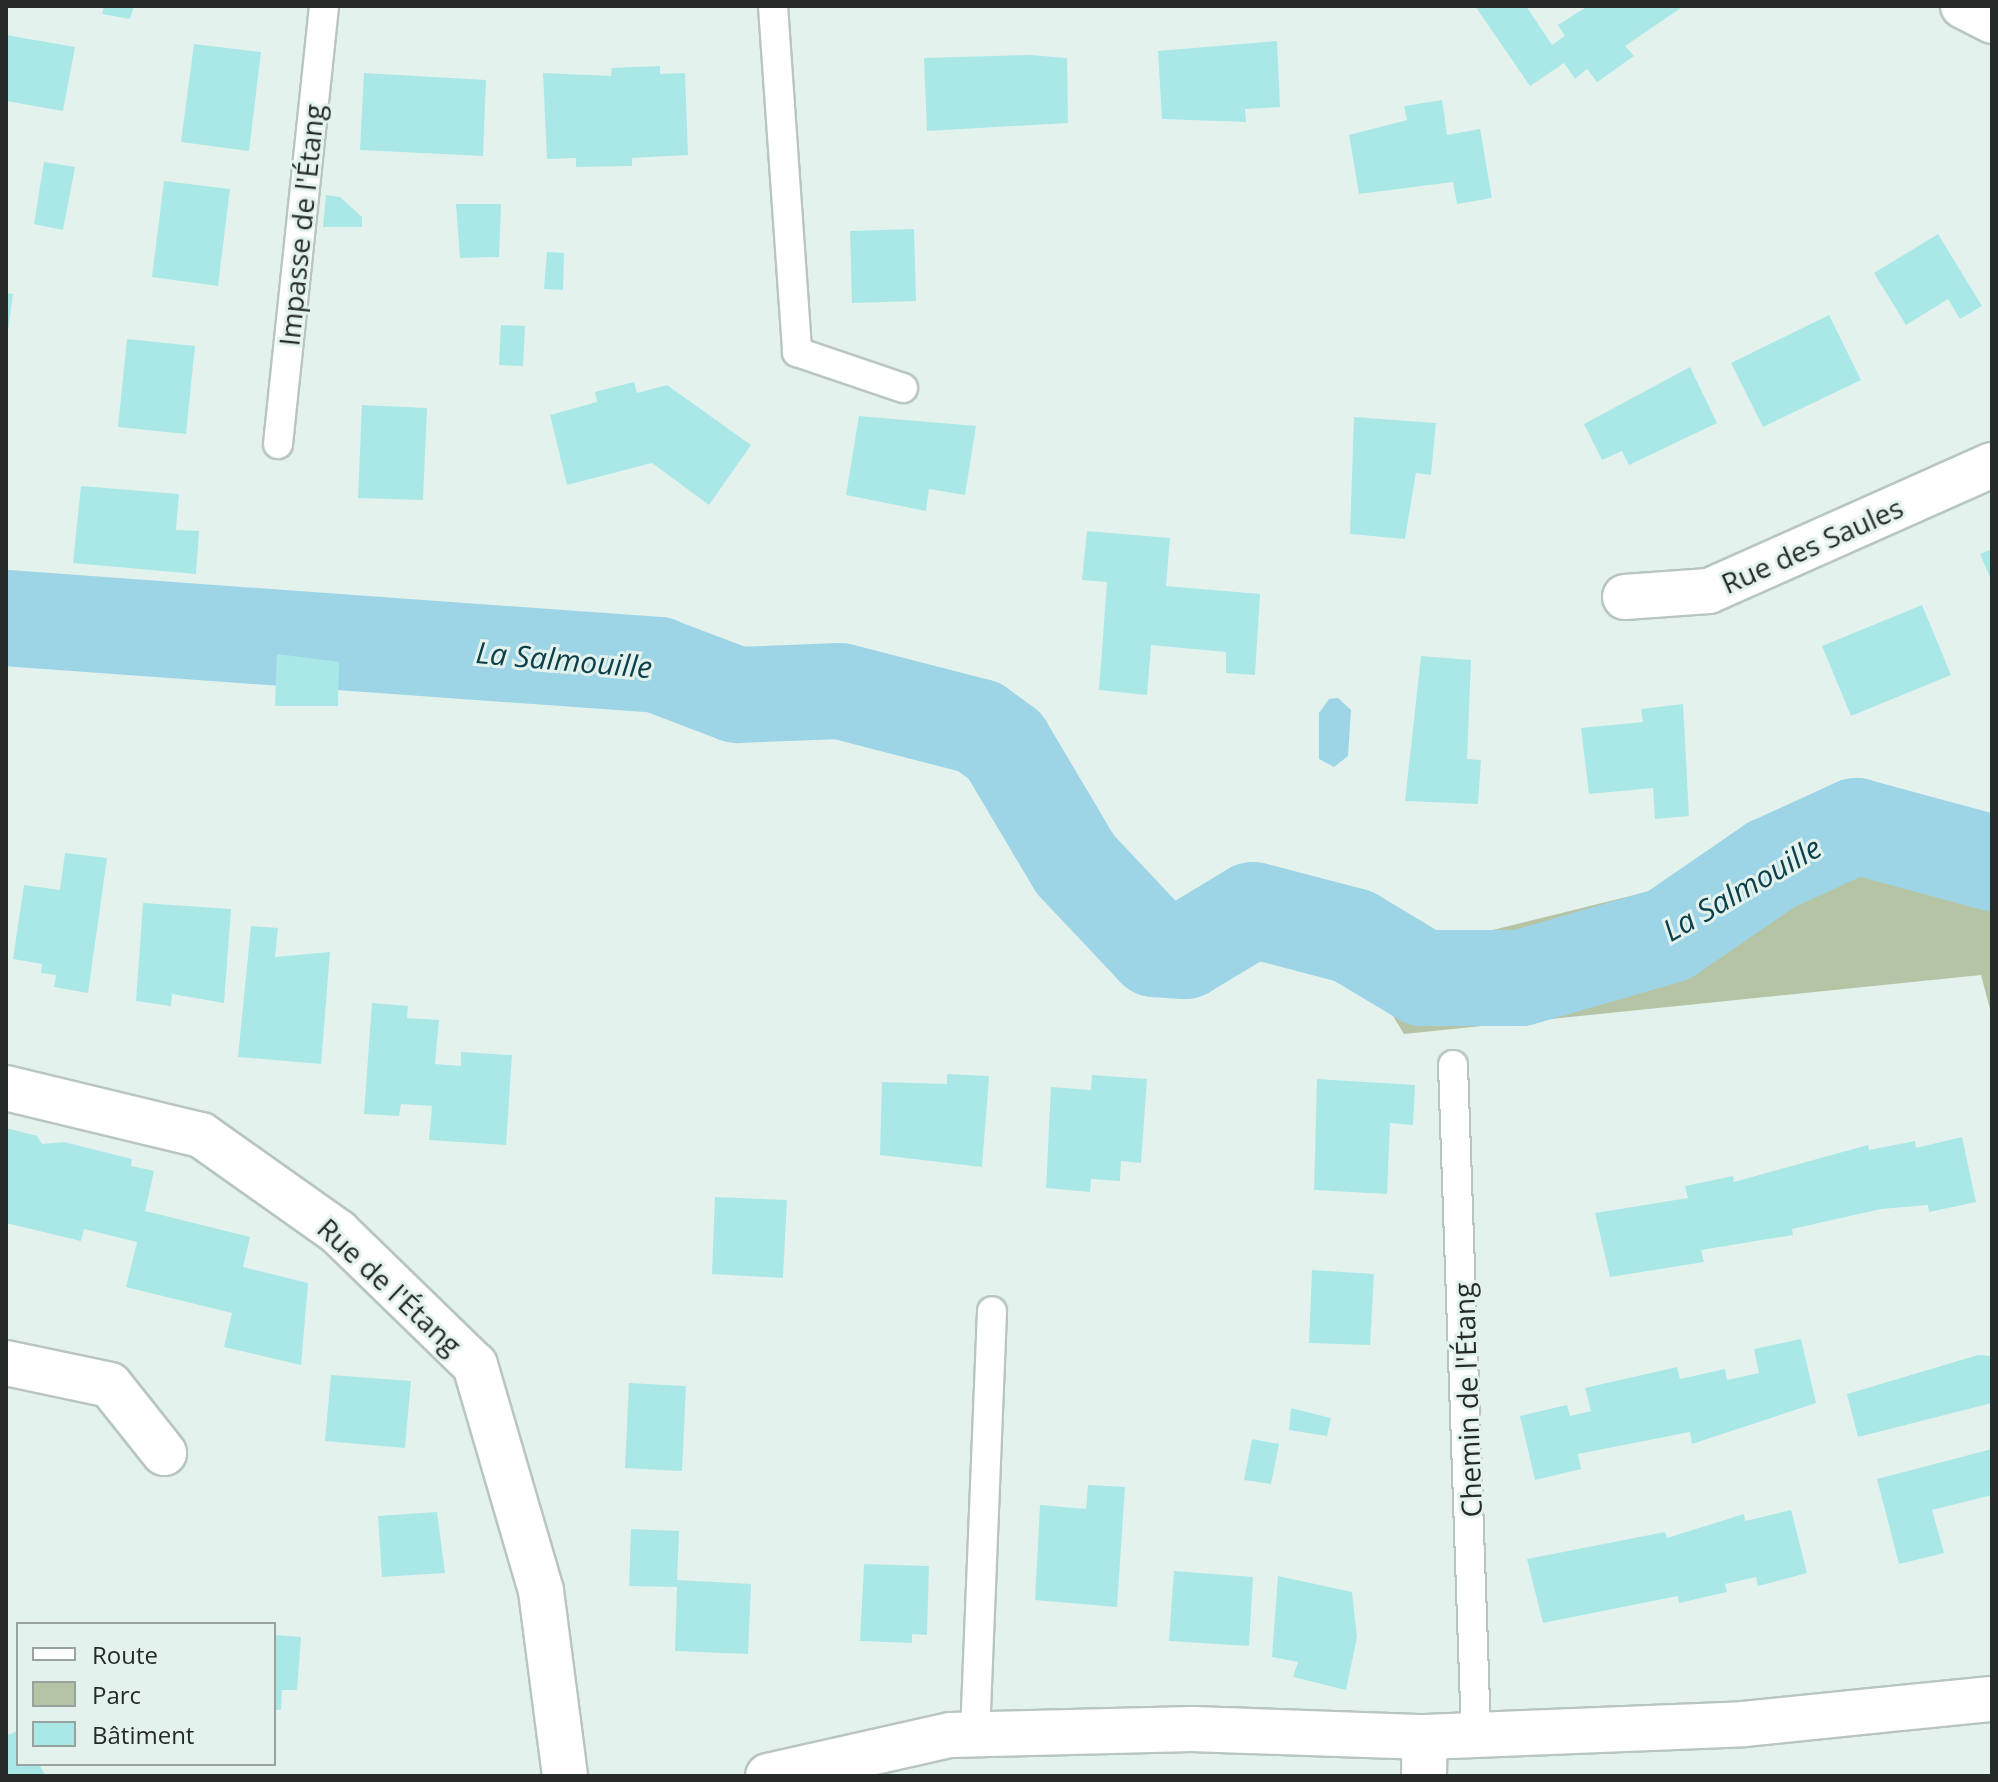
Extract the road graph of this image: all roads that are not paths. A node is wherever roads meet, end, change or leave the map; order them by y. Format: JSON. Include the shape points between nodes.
{"nodes":[{"id":1,"x":324,"y":6,"type":"edge"},
{"id":2,"x":773,"y":6,"type":"edge"},
{"id":3,"x":1963,"y":6,"type":"edge"},
{"id":4,"x":1992,"y":21,"type":"edge"},
{"id":5,"x":903,"y":388,"type":"dead end"},
{"id":6,"x":278,"y":444,"type":"dead end"},
{"id":7,"x":1992,"y":465,"type":"edge"},
{"id":8,"x":1625,"y":597,"type":"dead end"},
{"id":9,"x":1453,"y":1065,"type":"dead end"},
{"id":10,"x":6,"y":1088,"type":"edge"},
{"id":11,"x":992,"y":1311,"type":"dead end"},
{"id":12,"x":6,"y":1363,"type":"edge"},
{"id":13,"x":164,"y":1453,"type":"dead end"},
{"id":14,"x":1992,"y":1699,"type":"edge"},
{"id":15,"x":975,"y":1735,"type":"junction"},
{"id":16,"x":1476,"y":1735,"type":"junction"},
{"id":17,"x":1424,"y":1757,"type":"edge"},
{"id":18,"x":565,"y":1776,"type":"edge"},
{"id":19,"x":768,"y":1776,"type":"edge"}],
"edges":[{"from":1,"to":6,"type":"lane","name":"Impasse de l'Étang"},
{"from":2,"to":5,"type":"lane","via":[[797,352]]},
{"from":3,"to":4,"type":"street"},
{"from":7,"to":8,"type":"street","name":"Rue des Saules","via":[[1709,591]]},
{"from":9,"to":16,"type":"lane","name":"Chemin de l'Étang"},
{"from":10,"to":18,"type":"street","name":"Rue de l'Étang","via":[[201,1135],[338,1232],[475,1365],[541,1591]]},
{"from":11,"to":15,"type":"lane"},
{"from":12,"to":13,"type":"street","via":[[110,1385]]},
{"from":14,"to":16,"type":"street","via":[[1744,1724]]},
{"from":15,"to":17,"type":"street","via":[[1192,1729]]},
{"from":15,"to":19,"type":"street"},
{"from":16,"to":17,"type":"street"}]}
